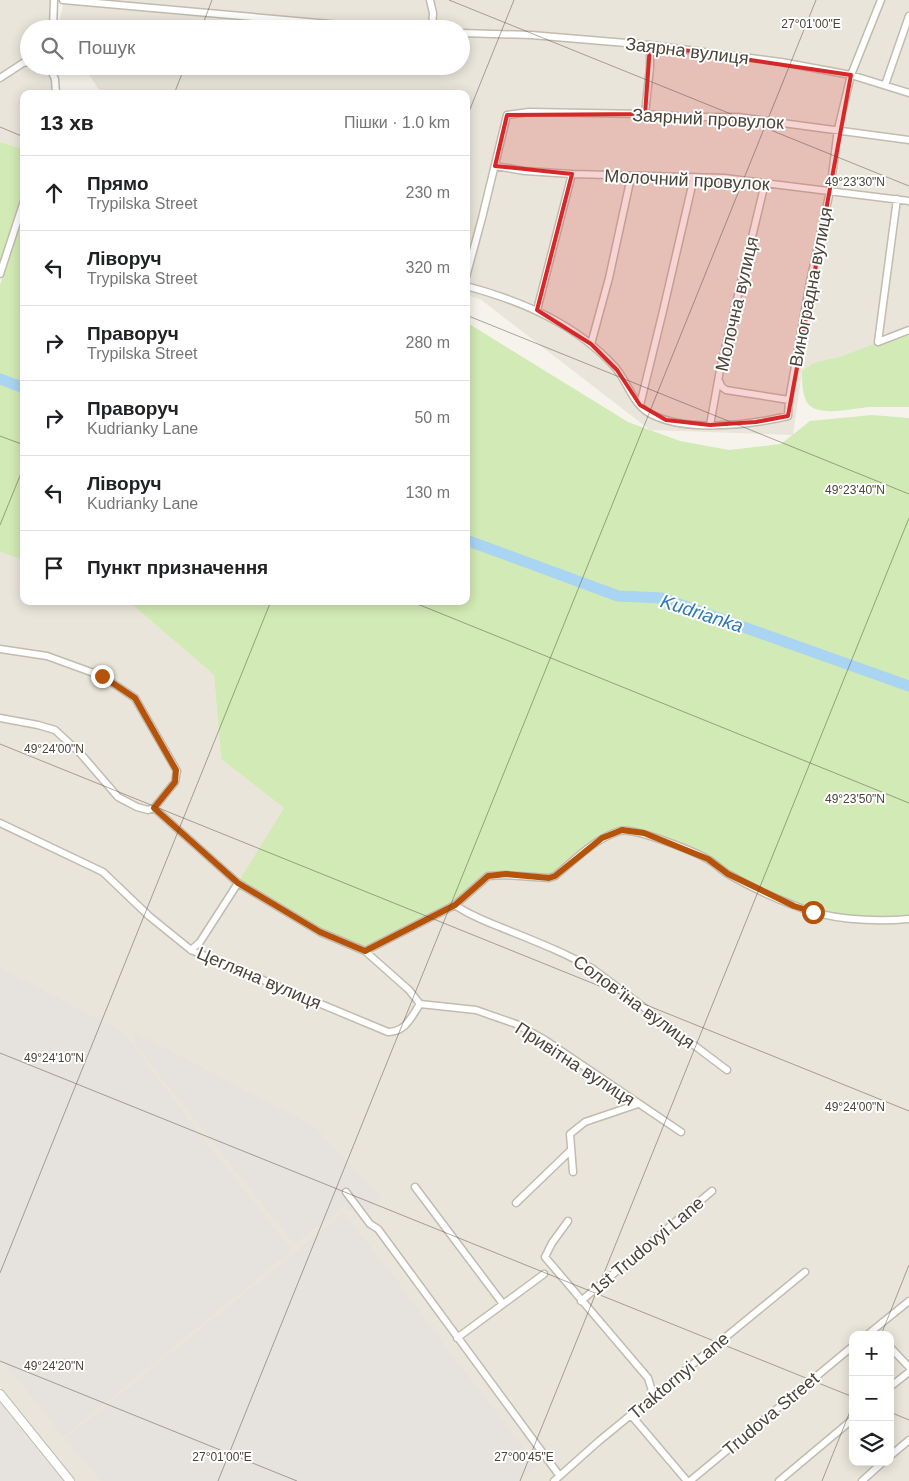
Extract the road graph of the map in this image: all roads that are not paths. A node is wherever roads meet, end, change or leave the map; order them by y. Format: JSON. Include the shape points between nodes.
{"nodes":[{"id":1,"x":54,"y":0,"type":"edge"},
{"id":2,"x":63,"y":0,"type":"edge"},
{"id":3,"x":430,"y":0,"type":"edge"},
{"id":4,"x":881,"y":0,"type":"edge"},
{"id":5,"x":909,"y":16,"type":"edge"},
{"id":6,"x":53,"y":20,"type":"edge"},
{"id":7,"x":286,"y":20,"type":"edge"},
{"id":8,"x":433,"y":20,"type":"edge"},
{"id":9,"x":470,"y":33,"type":"edge"},
{"id":10,"x":650,"y":45,"type":"junction"},
{"id":11,"x":20,"y":65,"type":"edge"},
{"id":12,"x":53,"y":75,"type":"edge"},
{"id":13,"x":851,"y":76,"type":"junction"},
{"id":14,"x":0,"y":78,"type":"edge"},
{"id":15,"x":885,"y":85,"type":"junction"},
{"id":16,"x":56,"y":90,"type":"edge"},
{"id":17,"x":909,"y":93,"type":"edge"},
{"id":18,"x":645,"y":114,"type":"junction"},
{"id":19,"x":838,"y":129,"type":"junction"},
{"id":20,"x":909,"y":140,"type":"edge"},
{"id":21,"x":495,"y":166,"type":"junction"},
{"id":22,"x":572,"y":174,"type":"junction"},
{"id":23,"x":631,"y":177,"type":"junction"},
{"id":24,"x":694,"y":177,"type":"junction"},
{"id":25,"x":765,"y":183,"type":"junction"},
{"id":26,"x":830,"y":191,"type":"junction"},
{"id":27,"x":897,"y":199,"type":"junction"},
{"id":28,"x":909,"y":201,"type":"edge"},
{"id":29,"x":20,"y":212,"type":"edge"},
{"id":30,"x":470,"y":262,"type":"edge"},
{"id":31,"x":0,"y":274,"type":"edge"},
{"id":32,"x":470,"y":287,"type":"edge"},
{"id":33,"x":537,"y":310,"type":"junction"},
{"id":34,"x":909,"y":330,"type":"edge"},
{"id":35,"x":591,"y":344,"type":"junction"},
{"id":36,"x":719,"y":381,"type":"junction"},
{"id":37,"x":789,"y":400,"type":"junction"},
{"id":38,"x":640,"y":405,"type":"junction"},
{"id":39,"x":710,"y":425,"type":"junction"},
{"id":40,"x":0,"y":648,"type":"edge"},
{"id":41,"x":0,"y":718,"type":"edge"},
{"id":42,"x":154,"y":808,"type":"junction"},
{"id":43,"x":0,"y":823,"type":"edge"},
{"id":44,"x":238,"y":883,"type":"junction"},
{"id":45,"x":455,"y":905,"type":"junction"},
{"id":46,"x":909,"y":919,"type":"edge"},
{"id":47,"x":190,"y":950,"type":"junction"},
{"id":48,"x":365,"y":951,"type":"junction"},
{"id":49,"x":420,"y":1004,"type":"junction"},
{"id":50,"x":727,"y":1070,"type":"dead end"},
{"id":51,"x":638,"y":1104,"type":"junction"},
{"id":52,"x":681,"y":1132,"type":"dead end"},
{"id":53,"x":571,"y":1150,"type":"junction"},
{"id":54,"x":573,"y":1172,"type":"dead end"},
{"id":55,"x":415,"y":1187,"type":"dead end"},
{"id":56,"x":712,"y":1191,"type":"dead end"},
{"id":57,"x":346,"y":1192,"type":"dead end"},
{"id":58,"x":516,"y":1203,"type":"dead end"},
{"id":59,"x":568,"y":1221,"type":"dead end"},
{"id":60,"x":805,"y":1272,"type":"dead end"},
{"id":61,"x":544,"y":1274,"type":"dead end"},
{"id":62,"x":909,"y":1300,"type":"edge"},
{"id":63,"x":582,"y":1301,"type":"junction"},
{"id":64,"x":503,"y":1304,"type":"junction"},
{"id":65,"x":874,"y":1329,"type":"joint"},
{"id":66,"x":872,"y":1331,"type":"edge"},
{"id":67,"x":457,"y":1338,"type":"junction"},
{"id":68,"x":849,"y":1349,"type":"edge"},
{"id":69,"x":894,"y":1351,"type":"edge"},
{"id":70,"x":909,"y":1367,"type":"edge"},
{"id":71,"x":909,"y":1372,"type":"edge"},
{"id":72,"x":894,"y":1385,"type":"edge"},
{"id":73,"x":0,"y":1394,"type":"edge"},
{"id":74,"x":654,"y":1397,"type":"junction"},
{"id":75,"x":631,"y":1415,"type":"junction"},
{"id":76,"x":851,"y":1421,"type":"edge"},
{"id":77,"x":909,"y":1440,"type":"edge"},
{"id":78,"x":894,"y":1453,"type":"edge"},
{"id":79,"x":879,"y":1466,"type":"edge"},
{"id":80,"x":559,"y":1475,"type":"junction"},
{"id":81,"x":70,"y":1481,"type":"edge"},
{"id":82,"x":554,"y":1481,"type":"edge"},
{"id":83,"x":689,"y":1481,"type":"edge"},
{"id":84,"x":779,"y":1481,"type":"edge"},
{"id":85,"x":862,"y":1481,"type":"edge"}],
"edges":[{"from":1,"to":6,"type":"street"},
{"from":2,"to":7,"type":"street"},
{"from":3,"to":8,"type":"street"},
{"from":4,"to":13,"type":"street","name":"Виноградна вулиця"},
{"from":5,"to":15,"type":"street"},
{"from":9,"to":10,"type":"street","name":"Заярна вулиця"},
{"from":10,"to":13,"type":"street","name":"Заярна вулиця","via":[[780,62]]},
{"from":10,"to":18,"type":"street"},
{"from":11,"to":14,"type":"street"},
{"from":12,"to":16,"type":"street"},
{"from":13,"to":15,"type":"street","name":"Заярна вулиця"},
{"from":13,"to":19,"type":"street","name":"Виноградна вулиця"},
{"from":15,"to":17,"type":"street","name":"Заярна вулиця"},
{"from":18,"to":19,"type":"street","name":"Заярний провулок","via":[[746,118]]},
{"from":18,"to":21,"type":"street","name":"Заярний провулок","via":[[529,112],[507,115]]},
{"from":19,"to":20,"type":"street","name":"Заярний провулок"},
{"from":19,"to":26,"type":"street","name":"Виноградна вулиця"},
{"from":21,"to":22,"type":"street","name":"Молочний провулок"},
{"from":21,"to":30,"type":"street"},
{"from":22,"to":23,"type":"street","name":"Молочний провулок"},
{"from":22,"to":33,"type":"street"},
{"from":23,"to":24,"type":"street","name":"Молочний провулок"},
{"from":23,"to":35,"type":"street"},
{"from":24,"to":25,"type":"street","name":"Молочний провулок"},
{"from":24,"to":38,"type":"street"},
{"from":25,"to":26,"type":"street","name":"Молочний провулок"},
{"from":25,"to":36,"type":"street","name":"Молочна вулиця"},
{"from":26,"to":27,"type":"street","name":"Молочний провулок"},
{"from":26,"to":37,"type":"street","name":"Виноградна вулиця"},
{"from":27,"to":28,"type":"street","name":"Молочний провулок"},
{"from":27,"to":34,"type":"street","via":[[878,342]]},
{"from":29,"to":31,"type":"street"},
{"from":32,"to":33,"type":"street"},
{"from":33,"to":35,"type":"street"},
{"from":35,"to":38,"type":"street","via":[[617,370]]},
{"from":36,"to":37,"type":"street","via":[[726,390]]},
{"from":36,"to":39,"type":"street","name":"Молочна вулиця"},
{"from":37,"to":39,"type":"street","name":"Виноградна вулиця","via":[[788,416]]},
{"from":38,"to":39,"type":"street","via":[[647,412],[666,420]]},
{"from":40,"to":42,"type":"street","via":[[48,656],[102,676],[135,698],[176,770],[175,782]]},
{"from":41,"to":42,"type":"street","via":[[55,730],[118,797],[136,807]]},
{"from":42,"to":44,"type":"street"},
{"from":43,"to":47,"type":"street","name":"Цегляна вулиця","via":[[103,872]]},
{"from":44,"to":47,"type":"street","via":[[200,942]]},
{"from":44,"to":48,"type":"street","via":[[320,932]]},
{"from":45,"to":46,"type":"street","via":[[488,876],[555,876],[602,838],[622,830],[644,833],[708,859],[728,874],[813,912],[883,921]]},
{"from":45,"to":48,"type":"street"},
{"from":45,"to":50,"type":"street","name":"Соловʼїна вулиця","via":[[593,968]]},
{"from":47,"to":49,"type":"street","name":"Цегляна вулиця","via":[[388,1032],[398,1032]]},
{"from":48,"to":49,"type":"street","via":[[410,990]]},
{"from":49,"to":51,"type":"street","name":"Привітна вулиця","via":[[476,1010],[516,1024],[545,1040]]},
{"from":51,"to":52,"type":"street","name":"Привітна вулиця"},
{"from":51,"to":53,"type":"street","via":[[585,1122],[570,1134]]},
{"from":53,"to":54,"type":"street"},
{"from":53,"to":58,"type":"street"},
{"from":55,"to":64,"type":"street"},
{"from":56,"to":63,"type":"street","name":"1st Trudovyi Lane"},
{"from":57,"to":67,"type":"street"},
{"from":59,"to":63,"type":"street","via":[[545,1257]]},
{"from":60,"to":74,"type":"street","name":"Traktornyi Lane"},
{"from":61,"to":64,"type":"street"},
{"from":62,"to":65,"type":"street"},
{"from":63,"to":74,"type":"street","via":[[648,1378]]},
{"from":64,"to":67,"type":"street"},
{"from":65,"to":66,"type":"street"},
{"from":67,"to":80,"type":"street"},
{"from":68,"to":83,"type":"street","name":"Trudova Street"},
{"from":69,"to":70,"type":"street"},
{"from":71,"to":72,"type":"street"},
{"from":73,"to":81,"type":"street"},
{"from":74,"to":75,"type":"street","name":"Traktornyi Lane"},
{"from":75,"to":80,"type":"street","name":"Traktornyi Lane"},
{"from":75,"to":83,"type":"street"},
{"from":76,"to":84,"type":"street"},
{"from":77,"to":78,"type":"street"},
{"from":79,"to":85,"type":"street"},
{"from":80,"to":82,"type":"street","name":"Traktornyi Lane"}]}
